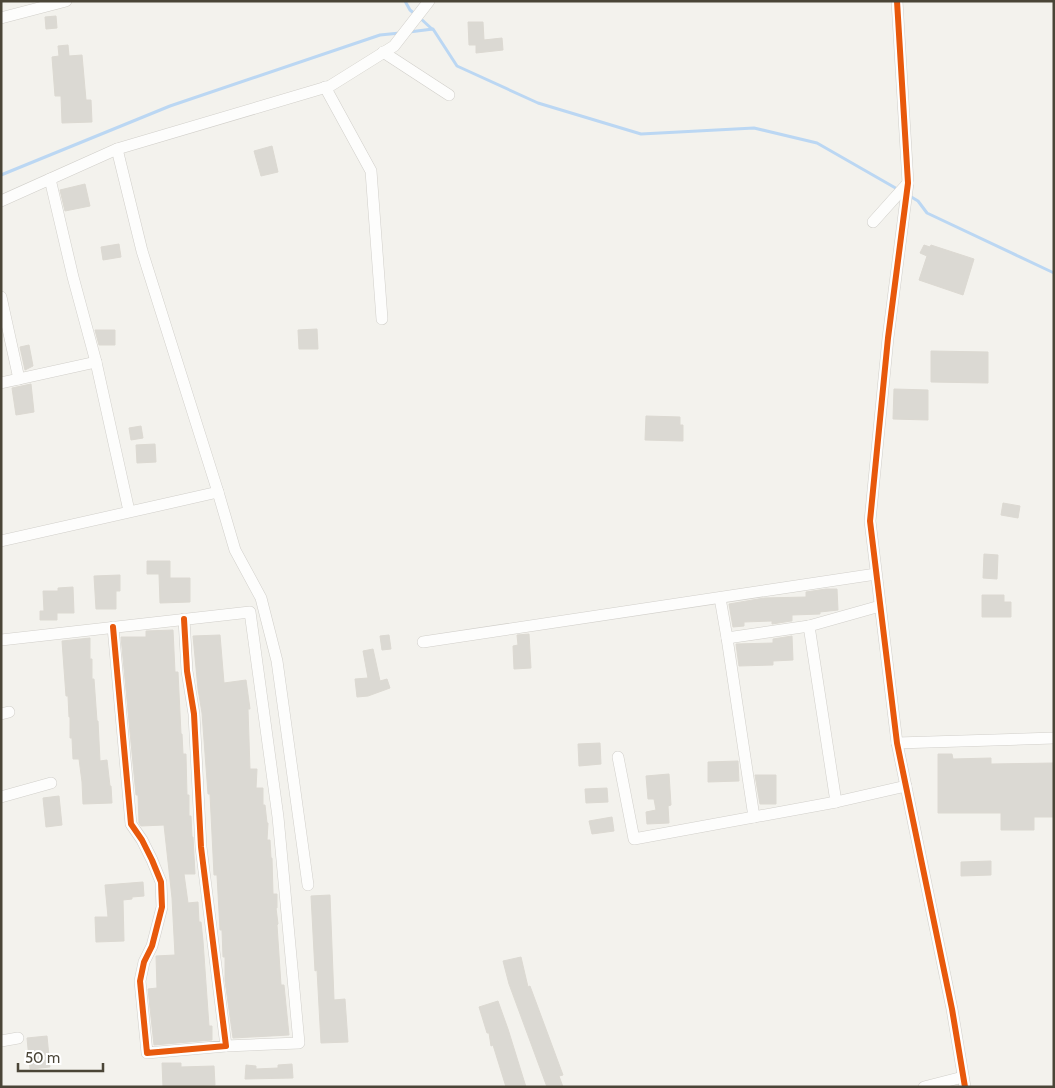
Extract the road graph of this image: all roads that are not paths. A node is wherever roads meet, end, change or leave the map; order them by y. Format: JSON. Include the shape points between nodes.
{"nodes":[{"id":1,"x":66,"y":1,"type":"edge"},
{"id":2,"x":897,"y":1,"type":"edge"},
{"id":3,"x":427,"y":4,"type":"edge"},
{"id":4,"x":1,"y":18,"type":"edge"},
{"id":5,"x":383,"y":52,"type":"junction"},
{"id":6,"x":324,"y":87,"type":"junction"},
{"id":7,"x":449,"y":95,"type":"dead end"},
{"id":8,"x":117,"y":149,"type":"junction"},
{"id":9,"x":50,"y":179,"type":"junction"},
{"id":10,"x":907,"y":183,"type":"junction"},
{"id":11,"x":1,"y":201,"type":"edge"},
{"id":12,"x":873,"y":222,"type":"dead end"},
{"id":13,"x":1,"y":297,"type":"edge"},
{"id":14,"x":382,"y":319,"type":"dead end"},
{"id":15,"x":96,"y":362,"type":"junction"},
{"id":16,"x":19,"y":379,"type":"junction"},
{"id":17,"x":1,"y":383,"type":"edge"},
{"id":18,"x":218,"y":492,"type":"junction"},
{"id":19,"x":130,"y":511,"type":"junction"},
{"id":20,"x":1,"y":541,"type":"edge"},
{"id":21,"x":876,"y":574,"type":"junction"},
{"id":22,"x":720,"y":598,"type":"junction"},
{"id":23,"x":880,"y":606,"type":"junction"},
{"id":24,"x":184,"y":619,"type":"junction"},
{"id":25,"x":809,"y":626,"type":"junction"},
{"id":26,"x":113,"y":627,"type":"junction"},
{"id":27,"x":727,"y":638,"type":"junction"},
{"id":28,"x":1,"y":640,"type":"edge"},
{"id":29,"x":423,"y":642,"type":"dead end"},
{"id":30,"x":1054,"y":738,"type":"edge"},
{"id":31,"x":897,"y":743,"type":"junction"},
{"id":32,"x":618,"y":758,"type":"dead end"},
{"id":33,"x":51,"y":783,"type":"dead end"},
{"id":34,"x":906,"y":786,"type":"junction"},
{"id":35,"x":1,"y":797,"type":"edge"},
{"id":36,"x":836,"y":802,"type":"junction"},
{"id":37,"x":754,"y":817,"type":"junction"},
{"id":38,"x":308,"y":885,"type":"dead end"},
{"id":39,"x":18,"y":1038,"type":"dead end"},
{"id":40,"x":1,"y":1041,"type":"edge"},
{"id":41,"x":226,"y":1046,"type":"junction"},
{"id":42,"x":964,"y":1082,"type":"edge"},
{"id":43,"x":924,"y":1087,"type":"edge"}],
"edges":[{"from":1,"to":4,"type":"street"},
{"from":2,"to":10,"type":"street"},
{"from":3,"to":5,"type":"street","via":[[394,46]]},
{"from":5,"to":6,"type":"street"},
{"from":5,"to":7,"type":"street"},
{"from":6,"to":8,"type":"street"},
{"from":6,"to":14,"type":"street","via":[[371,171]]},
{"from":8,"to":9,"type":"street"},
{"from":8,"to":18,"type":"street","via":[[142,251]]},
{"from":9,"to":11,"type":"street"},
{"from":9,"to":15,"type":"street"},
{"from":10,"to":12,"type":"street"},
{"from":10,"to":21,"type":"street","via":[[870,521]]},
{"from":13,"to":16,"type":"street"},
{"from":15,"to":16,"type":"street"},
{"from":15,"to":19,"type":"street"},
{"from":16,"to":17,"type":"street"},
{"from":18,"to":19,"type":"street"},
{"from":18,"to":38,"type":"street","via":[[235,550],[261,598],[277,661]]},
{"from":19,"to":20,"type":"street"},
{"from":21,"to":22,"type":"street"},
{"from":21,"to":23,"type":"street"},
{"from":22,"to":27,"type":"street"},
{"from":22,"to":29,"type":"street"},
{"from":23,"to":25,"type":"street"},
{"from":23,"to":31,"type":"street"},
{"from":24,"to":26,"type":"street"},
{"from":24,"to":41,"type":"street","via":[[202,847]]},
{"from":24,"to":41,"type":"street","via":[[250,612],[279,827],[299,1043]]},
{"from":25,"to":27,"type":"street"},
{"from":25,"to":36,"type":"street"},
{"from":26,"to":28,"type":"street"},
{"from":26,"to":41,"type":"street","via":[[131,824],[152,860],[160,882],[162,907],[140,981],[147,1053]]},
{"from":27,"to":37,"type":"street"},
{"from":30,"to":31,"type":"street"},
{"from":31,"to":34,"type":"street"},
{"from":32,"to":37,"type":"street","via":[[634,839]]},
{"from":33,"to":35,"type":"street"},
{"from":34,"to":36,"type":"street"},
{"from":34,"to":42,"type":"street"},
{"from":36,"to":37,"type":"street"},
{"from":39,"to":40,"type":"street"},
{"from":42,"to":43,"type":"street"}]}
